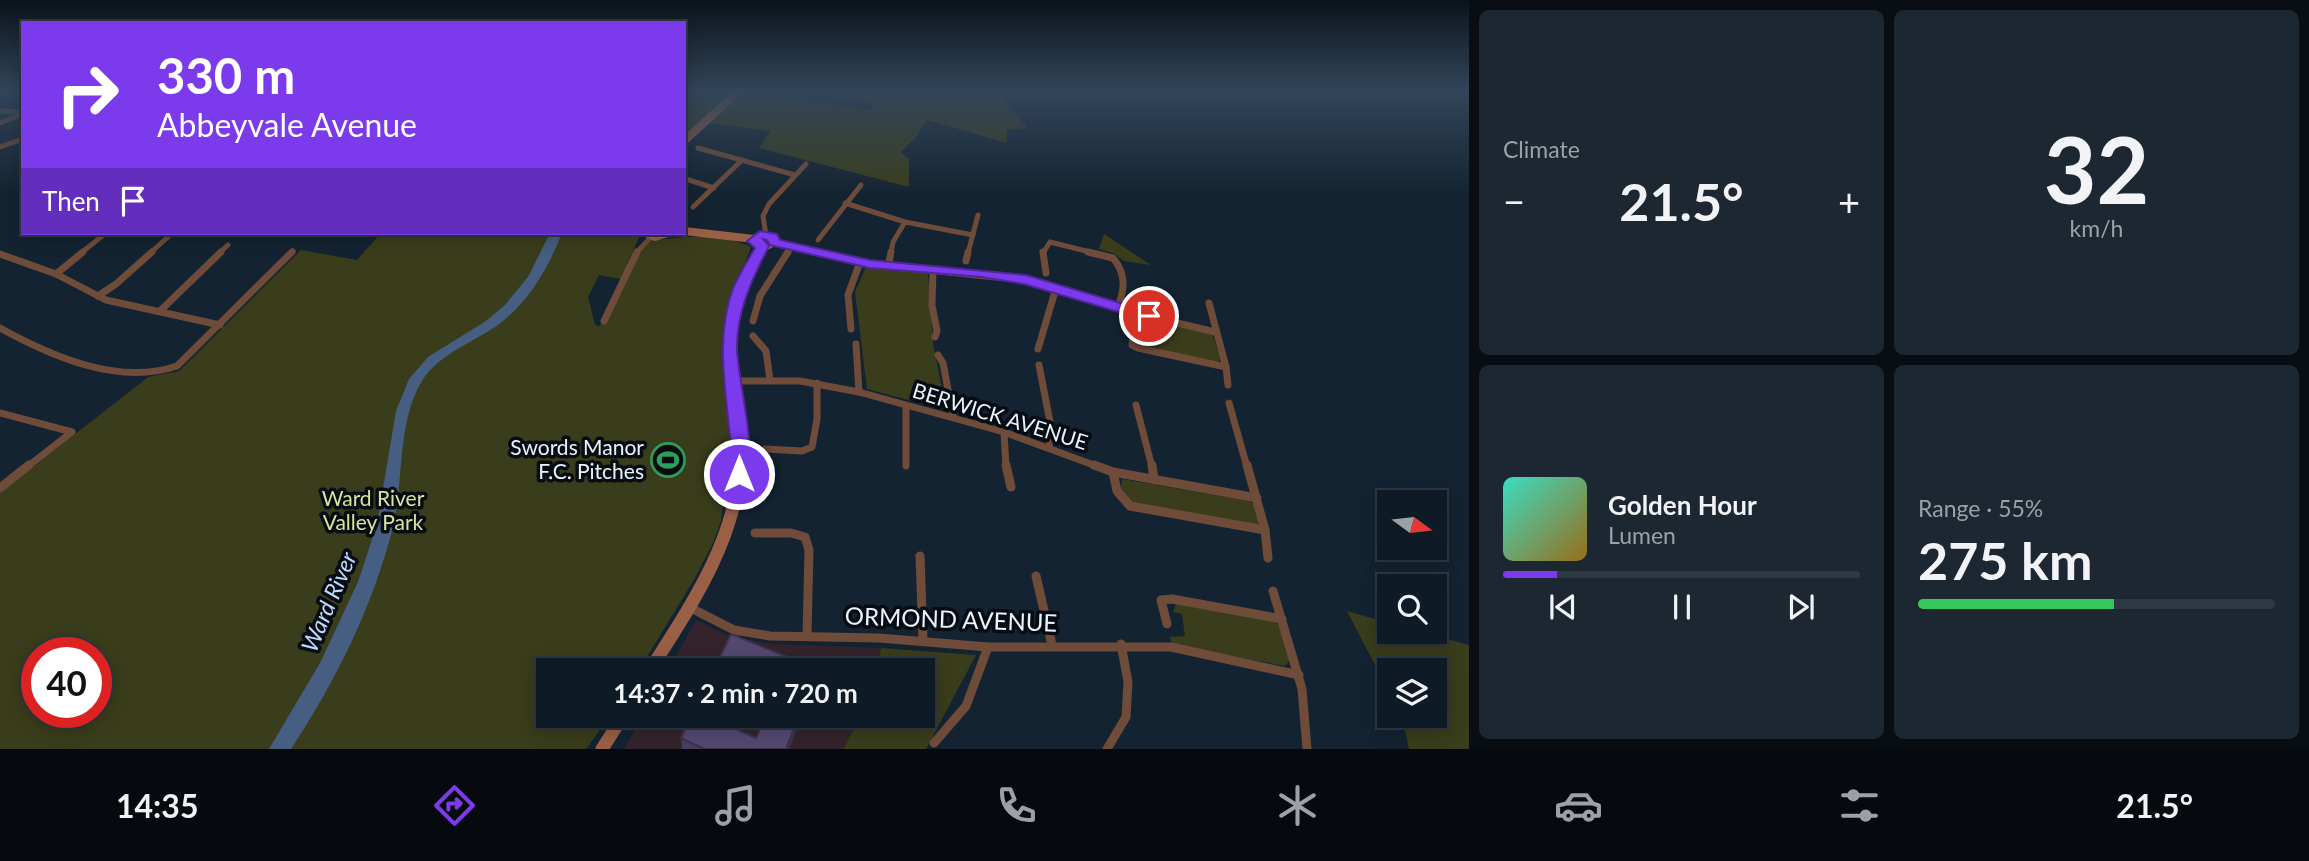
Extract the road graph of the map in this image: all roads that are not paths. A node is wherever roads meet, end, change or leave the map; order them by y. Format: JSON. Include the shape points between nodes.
{"nodes":[{"id":1,"x":700,"y":126,"type":"edge"},
{"id":2,"x":686,"y":139,"type":"edge"},
{"id":3,"x":21,"y":140,"type":"edge"},
{"id":4,"x":0,"y":147,"type":"edge"},
{"id":5,"x":698,"y":148,"type":"dead end"},
{"id":6,"x":742,"y":160,"type":"junction"},
{"id":7,"x":806,"y":164,"type":"dead end"},
{"id":8,"x":795,"y":175,"type":"junction"},
{"id":9,"x":686,"y":179,"type":"dead end"},
{"id":10,"x":861,"y":185,"type":"dead end"},
{"id":11,"x":714,"y":188,"type":"junction"},
{"id":12,"x":845,"y":203,"type":"junction"},
{"id":13,"x":693,"y":207,"type":"dead end"},
{"id":14,"x":978,"y":215,"type":"dead end"},
{"id":15,"x":905,"y":222,"type":"junction"},
{"id":16,"x":686,"y":231,"type":"edge"},
{"id":17,"x":766,"y":234,"type":"junction"},
{"id":18,"x":104,"y":235,"type":"edge"},
{"id":19,"x":649,"y":235,"type":"edge"},
{"id":20,"x":973,"y":235,"type":"junction"},
{"id":21,"x":168,"y":237,"type":"dead end"},
{"id":22,"x":754,"y":239,"type":"junction"},
{"id":23,"x":818,"y":240,"type":"dead end"},
{"id":24,"x":774,"y":242,"type":"junction"},
{"id":25,"x":228,"y":245,"type":"dead end"},
{"id":26,"x":762,"y":246,"type":"junction"},
{"id":27,"x":792,"y":246,"type":"junction"},
{"id":28,"x":293,"y":251,"type":"dead end"},
{"id":29,"x":0,"y":254,"type":"edge"},
{"id":30,"x":966,"y":261,"type":"dead end"},
{"id":31,"x":860,"y":262,"type":"junction"},
{"id":32,"x":888,"y":267,"type":"junction"},
{"id":33,"x":933,"y":270,"type":"junction"},
{"id":34,"x":1046,"y":273,"type":"dead end"},
{"id":35,"x":56,"y":274,"type":"junction"},
{"id":36,"x":1056,"y":288,"type":"junction"},
{"id":37,"x":98,"y":296,"type":"junction"},
{"id":38,"x":1209,"y":303,"type":"dead end"},
{"id":39,"x":1118,"y":307,"type":"junction"},
{"id":40,"x":160,"y":311,"type":"junction"},
{"id":41,"x":604,"y":321,"type":"dead end"},
{"id":42,"x":753,"y":321,"type":"dead end"},
{"id":43,"x":1135,"y":324,"type":"dead end"},
{"id":44,"x":220,"y":325,"type":"junction"},
{"id":45,"x":0,"y":328,"type":"edge"},
{"id":46,"x":851,"y":329,"type":"dead end"},
{"id":47,"x":1215,"y":331,"type":"junction"},
{"id":48,"x":753,"y":336,"type":"dead end"},
{"id":49,"x":935,"y":337,"type":"dead end"},
{"id":50,"x":856,"y":344,"type":"dead end"},
{"id":51,"x":1038,"y":349,"type":"dead end"},
{"id":52,"x":938,"y":355,"type":"dead end"},
{"id":53,"x":1039,"y":365,"type":"dead end"},
{"id":54,"x":1226,"y":367,"type":"junction"},
{"id":55,"x":770,"y":380,"type":"junction"},
{"id":56,"x":732,"y":381,"type":"junction"},
{"id":57,"x":817,"y":383,"type":"junction"},
{"id":58,"x":1228,"y":384,"type":"dead end"},
{"id":59,"x":859,"y":392,"type":"junction"},
{"id":60,"x":1229,"y":403,"type":"dead end"},
{"id":61,"x":1136,"y":405,"type":"dead end"},
{"id":62,"x":906,"y":406,"type":"junction"},
{"id":63,"x":0,"y":413,"type":"edge"},
{"id":64,"x":953,"y":416,"type":"junction"},
{"id":65,"x":1004,"y":432,"type":"junction"},
{"id":66,"x":1049,"y":448,"type":"junction"},
{"id":67,"x":765,"y":449,"type":"dead end"},
{"id":68,"x":906,"y":466,"type":"dead end"},
{"id":69,"x":1113,"y":472,"type":"junction"},
{"id":70,"x":1154,"y":480,"type":"junction"},
{"id":71,"x":1011,"y":487,"type":"dead end"},
{"id":72,"x":0,"y":488,"type":"edge"},
{"id":73,"x":1256,"y":498,"type":"junction"},
{"id":74,"x":1265,"y":530,"type":"junction"},
{"id":75,"x":755,"y":533,"type":"dead end"},
{"id":76,"x":920,"y":556,"type":"dead end"},
{"id":77,"x":1268,"y":558,"type":"dead end"},
{"id":78,"x":1036,"y":576,"type":"dead end"},
{"id":79,"x":1273,"y":591,"type":"dead end"},
{"id":80,"x":689,"y":607,"type":"junction"},
{"id":81,"x":1282,"y":619,"type":"junction"},
{"id":82,"x":1167,"y":624,"type":"dead end"},
{"id":83,"x":807,"y":636,"type":"junction"},
{"id":84,"x":923,"y":640,"type":"junction"},
{"id":85,"x":1121,"y":644,"type":"junction"},
{"id":86,"x":1052,"y":645,"type":"junction"},
{"id":87,"x":988,"y":647,"type":"junction"},
{"id":88,"x":657,"y":658,"type":"edge"},
{"id":89,"x":1299,"y":675,"type":"junction"},
{"id":90,"x":615,"y":728,"type":"edge"},
{"id":91,"x":934,"y":743,"type":"dead end"},
{"id":92,"x":602,"y":749,"type":"edge"},
{"id":93,"x":1107,"y":749,"type":"edge"},
{"id":94,"x":1307,"y":749,"type":"edge"}],
"edges":[{"from":1,"to":2,"type":"street"},
{"from":3,"to":4,"type":"street"},
{"from":5,"to":6,"type":"street"},
{"from":6,"to":8,"type":"street"},
{"from":6,"to":11,"type":"street"},
{"from":7,"to":8,"type":"street"},
{"from":8,"to":17,"type":"street","via":[[763,216]]},
{"from":9,"to":11,"type":"street"},
{"from":10,"to":12,"type":"street"},
{"from":11,"to":13,"type":"street"},
{"from":12,"to":15,"type":"street"},
{"from":12,"to":23,"type":"street"},
{"from":14,"to":20,"type":"street"},
{"from":15,"to":20,"type":"street"},
{"from":15,"to":32,"type":"street","via":[[893,242]]},
{"from":16,"to":22,"type":"street"},
{"from":17,"to":22,"type":"street"},
{"from":17,"to":24,"type":"street"},
{"from":18,"to":35,"type":"street"},
{"from":19,"to":41,"type":"street"},
{"from":20,"to":30,"type":"street"},
{"from":21,"to":37,"type":"street"},
{"from":22,"to":26,"type":"street"},
{"from":24,"to":26,"type":"street"},
{"from":24,"to":27,"type":"street"},
{"from":25,"to":40,"type":"street"},
{"from":26,"to":56,"type":"street","via":[[736,305],[729,348]]},
{"from":27,"to":31,"type":"street"},
{"from":27,"to":42,"type":"street","via":[[760,296]]},
{"from":28,"to":44,"type":"street"},
{"from":29,"to":35,"type":"street"},
{"from":31,"to":32,"type":"street"},
{"from":31,"to":46,"type":"street","via":[[849,286],[846,310]]},
{"from":32,"to":33,"type":"street"},
{"from":33,"to":36,"type":"street","via":[[1008,276]]},
{"from":33,"to":49,"type":"street"},
{"from":34,"to":39,"type":"street","via":[[1043,252],[1050,242],[1113,258],[1124,286]]},
{"from":35,"to":37,"type":"street"},
{"from":36,"to":39,"type":"street"},
{"from":36,"to":51,"type":"street"},
{"from":37,"to":40,"type":"street"},
{"from":38,"to":47,"type":"street"},
{"from":39,"to":47,"type":"street"},
{"from":40,"to":44,"type":"street"},
{"from":43,"to":54,"type":"street","via":[[1132,345],[1138,348]]},
{"from":44,"to":45,"type":"street","via":[[167,372],[119,371],[88,363],[41,350]]},
{"from":47,"to":54,"type":"street"},
{"from":48,"to":55,"type":"street","via":[[766,351]]},
{"from":50,"to":59,"type":"street"},
{"from":52,"to":64,"type":"street"},
{"from":53,"to":66,"type":"street","via":[[1053,438]]},
{"from":54,"to":58,"type":"street"},
{"from":55,"to":56,"type":"street","name":"BERWICK AVENUE"},
{"from":55,"to":57,"type":"street","name":"BERWICK AVENUE"},
{"from":56,"to":80,"type":"street","via":[[740,449],[736,498],[720,550]]},
{"from":57,"to":59,"type":"street","name":"BERWICK AVENUE"},
{"from":57,"to":67,"type":"street","via":[[812,447],[802,452]]},
{"from":59,"to":62,"type":"street","name":"BERWICK AVENUE"},
{"from":60,"to":73,"type":"street"},
{"from":61,"to":70,"type":"street"},
{"from":62,"to":64,"type":"street","name":"BERWICK AVENUE"},
{"from":62,"to":68,"type":"street"},
{"from":63,"to":72,"type":"street","via":[[72,432]]},
{"from":64,"to":65,"type":"street","name":"BERWICK AVENUE"},
{"from":65,"to":66,"type":"street","name":"BERWICK AVENUE"},
{"from":65,"to":71,"type":"street"},
{"from":66,"to":69,"type":"street","name":"BERWICK AVENUE"},
{"from":69,"to":70,"type":"street","name":"BERWICK AVENUE"},
{"from":69,"to":74,"type":"street","via":[[1113,485],[1130,506]]},
{"from":70,"to":73,"type":"street","name":"BERWICK AVENUE"},
{"from":73,"to":74,"type":"street"},
{"from":74,"to":77,"type":"street"},
{"from":75,"to":83,"type":"street","via":[[805,537],[809,550]]},
{"from":76,"to":84,"type":"street"},
{"from":78,"to":86,"type":"street"},
{"from":79,"to":81,"type":"street"},
{"from":80,"to":83,"type":"street","name":"ORMOND AVENUE","via":[[734,630]]},
{"from":80,"to":88,"type":"street"},
{"from":81,"to":82,"type":"street","via":[[1172,599],[1161,600]]},
{"from":81,"to":89,"type":"street"},
{"from":83,"to":84,"type":"street","name":"ORMOND AVENUE"},
{"from":84,"to":87,"type":"street","name":"ORMOND AVENUE"},
{"from":85,"to":86,"type":"street","name":"ORMOND AVENUE"},
{"from":85,"to":89,"type":"street","name":"ORMOND AVENUE","via":[[1171,647]]},
{"from":85,"to":93,"type":"street","via":[[1128,682],[1126,717]]},
{"from":86,"to":87,"type":"street","name":"ORMOND AVENUE"},
{"from":87,"to":91,"type":"street","via":[[966,706]]},
{"from":89,"to":94,"type":"street","via":[[1309,724]]},
{"from":90,"to":92,"type":"street"}]}
